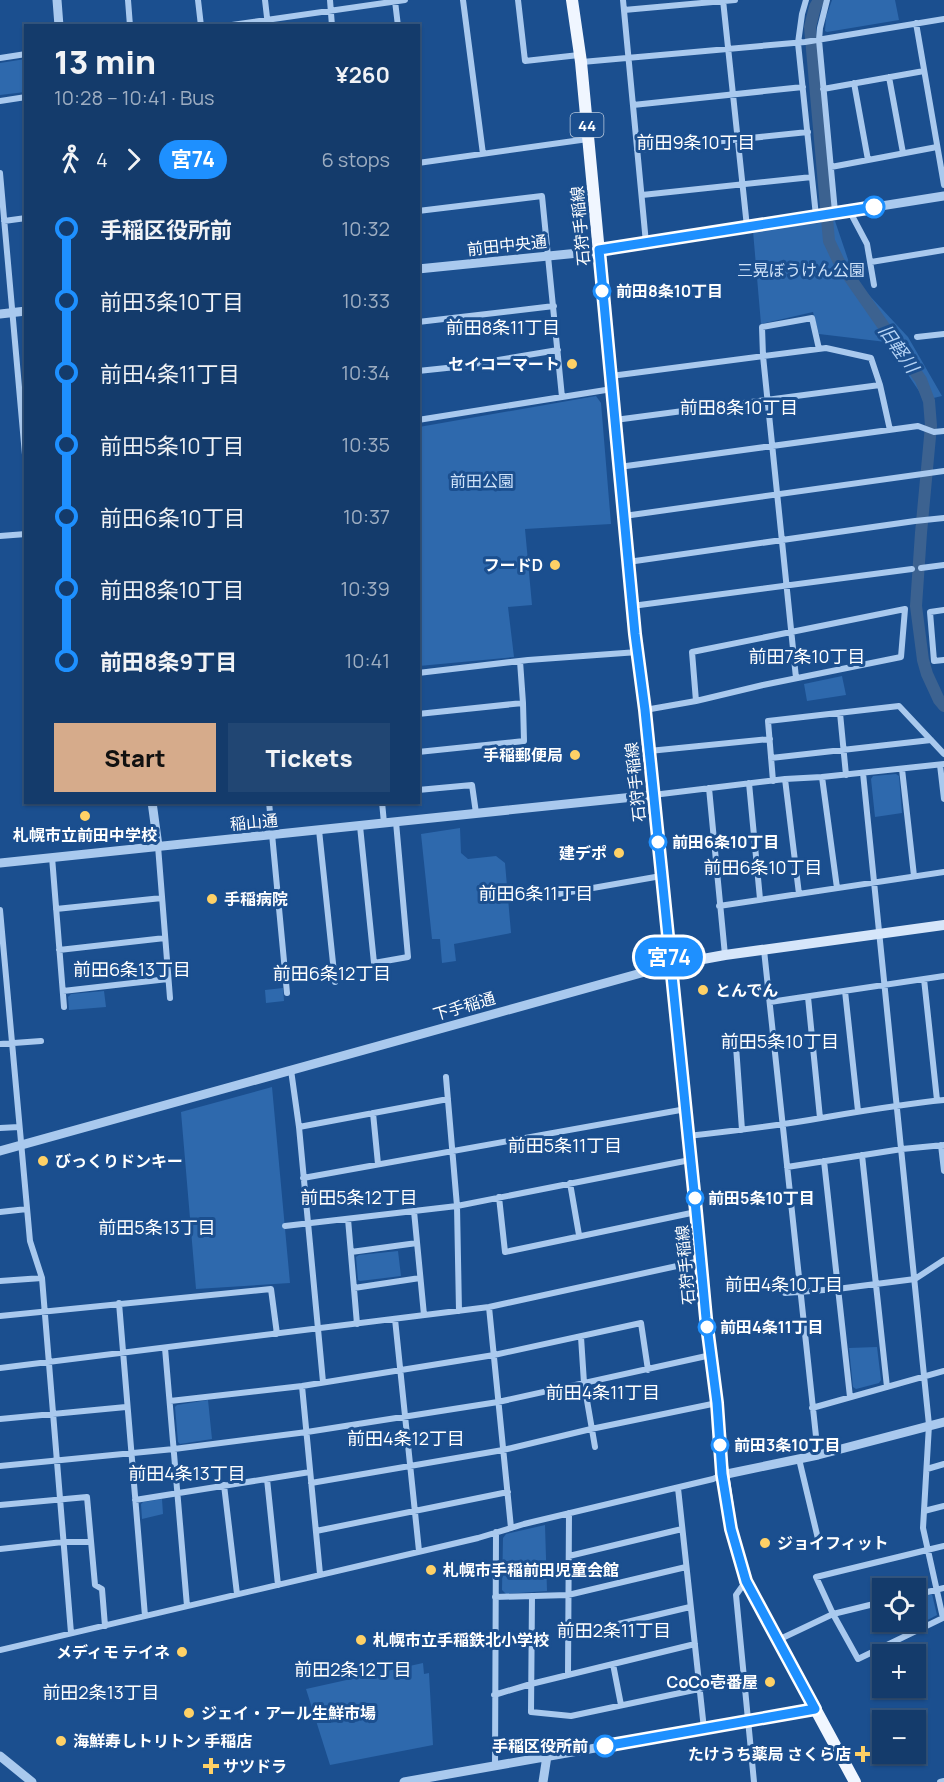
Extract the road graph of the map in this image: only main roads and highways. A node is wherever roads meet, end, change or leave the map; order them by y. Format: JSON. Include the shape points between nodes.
{"nodes":[{"id":1,"x":572,"y":0,"type":"edge"},
{"id":2,"x":944,"y":925,"type":"edge"},
{"id":3,"x":670,"y":965,"type":"junction"},
{"id":4,"x":855,"y":1782,"type":"edge"}],
"edges":[{"from":1,"to":3,"type":"main road","name":"石狩手稲線","number":"44"},
{"from":2,"to":3,"type":"main road","name":"下手稲通"},
{"from":3,"to":4,"type":"main road","name":"石狩手稲線","number":"44","via":[[722,1474],[731,1529],[746,1581]]}]}
